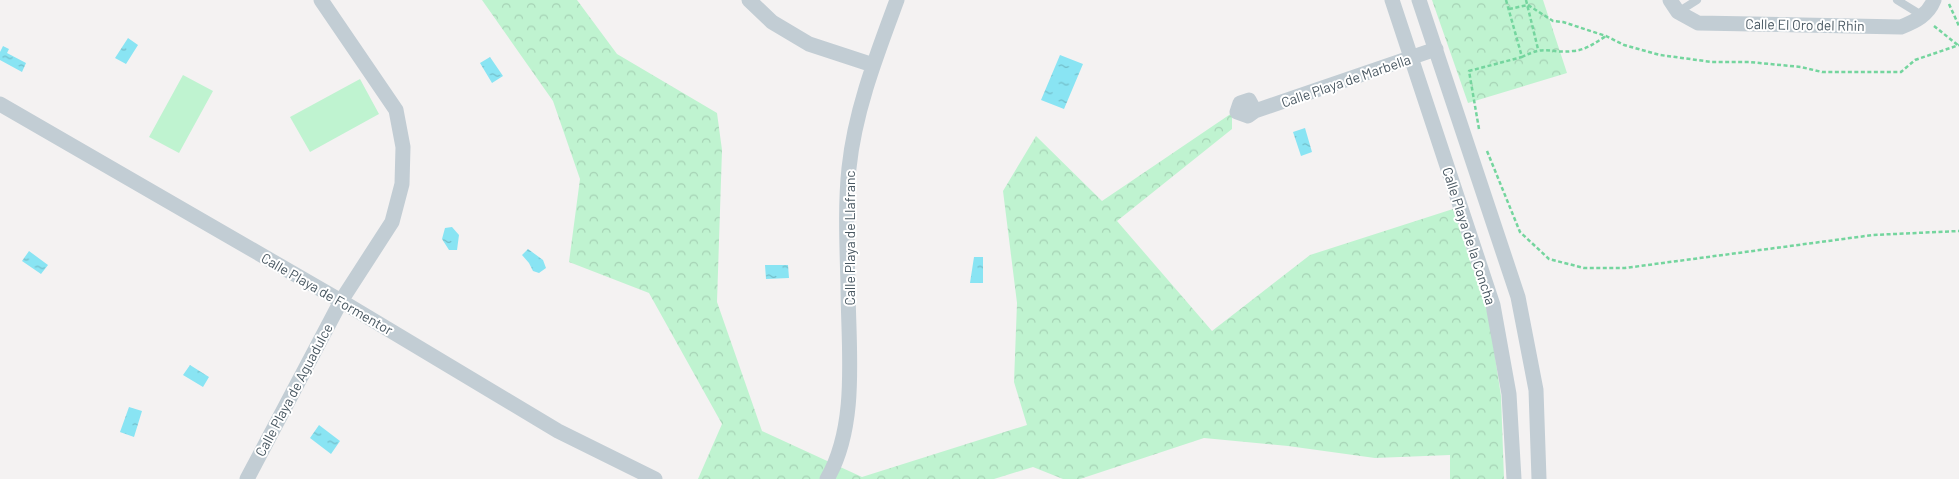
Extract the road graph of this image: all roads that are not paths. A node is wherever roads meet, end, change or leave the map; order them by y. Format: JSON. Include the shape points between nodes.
{"nodes":[{"id":1,"x":321,"y":0,"type":"edge"},
{"id":2,"x":749,"y":0,"type":"edge"},
{"id":3,"x":897,"y":0,"type":"edge"},
{"id":4,"x":1392,"y":0,"type":"edge"},
{"id":5,"x":1419,"y":0,"type":"edge"},
{"id":6,"x":1697,"y":0,"type":"edge"},
{"id":7,"x":1897,"y":0,"type":"edge"},
{"id":8,"x":1941,"y":1,"type":"edge"},
{"id":9,"x":1674,"y":6,"type":"edge"},
{"id":10,"x":1923,"y":16,"type":"junction"},
{"id":11,"x":1436,"y":49,"type":"junction"},
{"id":12,"x":1412,"y":58,"type":"junction"},
{"id":13,"x":873,"y":65,"type":"junction"},
{"id":14,"x":0,"y":104,"type":"edge"},
{"id":15,"x":1255,"y":111,"type":"dead end"},
{"id":16,"x":341,"y":301,"type":"junction"},
{"id":17,"x":247,"y":479,"type":"edge"},
{"id":18,"x":655,"y":479,"type":"edge"},
{"id":19,"x":827,"y":479,"type":"edge"},
{"id":20,"x":1514,"y":479,"type":"edge"},
{"id":21,"x":1539,"y":479,"type":"edge"}],
"edges":[{"from":1,"to":16,"type":"street","name":"Calle Playa de Aguadulce","via":[[396,110],[403,146],[402,184],[392,222]]},
{"from":2,"to":13,"type":"street","via":[[772,22],[810,44]]},
{"from":3,"to":13,"type":"street","name":"Calle Playa de Llafranc"},
{"from":4,"to":12,"type":"street","name":"Calle Playa de la Concha"},
{"from":5,"to":11,"type":"street","name":"Calle Playa de la Concha"},
{"from":6,"to":9,"type":"lane","name":"Calle El Oro del Rhin"},
{"from":7,"to":10,"type":"lane"},
{"from":8,"to":10,"type":"street"},
{"from":9,"to":10,"type":"street","name":"Calle El Oro del Rhin","via":[[1688,19],[1698,23],[1901,27]]},
{"from":11,"to":12,"type":"street","name":"Calle Playa de Marbella"},
{"from":11,"to":21,"type":"street","name":"Calle Playa de la Concha","via":[[1518,297],[1536,390]]},
{"from":12,"to":15,"type":"street","name":"Calle Playa de Marbella"},
{"from":12,"to":20,"type":"street","name":"Calle Playa de la Concha","via":[[1493,305],[1509,394]]},
{"from":13,"to":19,"type":"street","name":"Calle Playa de Llafranc","via":[[849,168],[851,348],[846,417],[838,461]]},
{"from":14,"to":16,"type":"street","name":"Calle Playa de Formentor"},
{"from":16,"to":17,"type":"street","name":"Calle Playa de Aguadulce"},
{"from":16,"to":18,"type":"street","name":"Calle Playa de Formentor","via":[[558,431]]}]}
